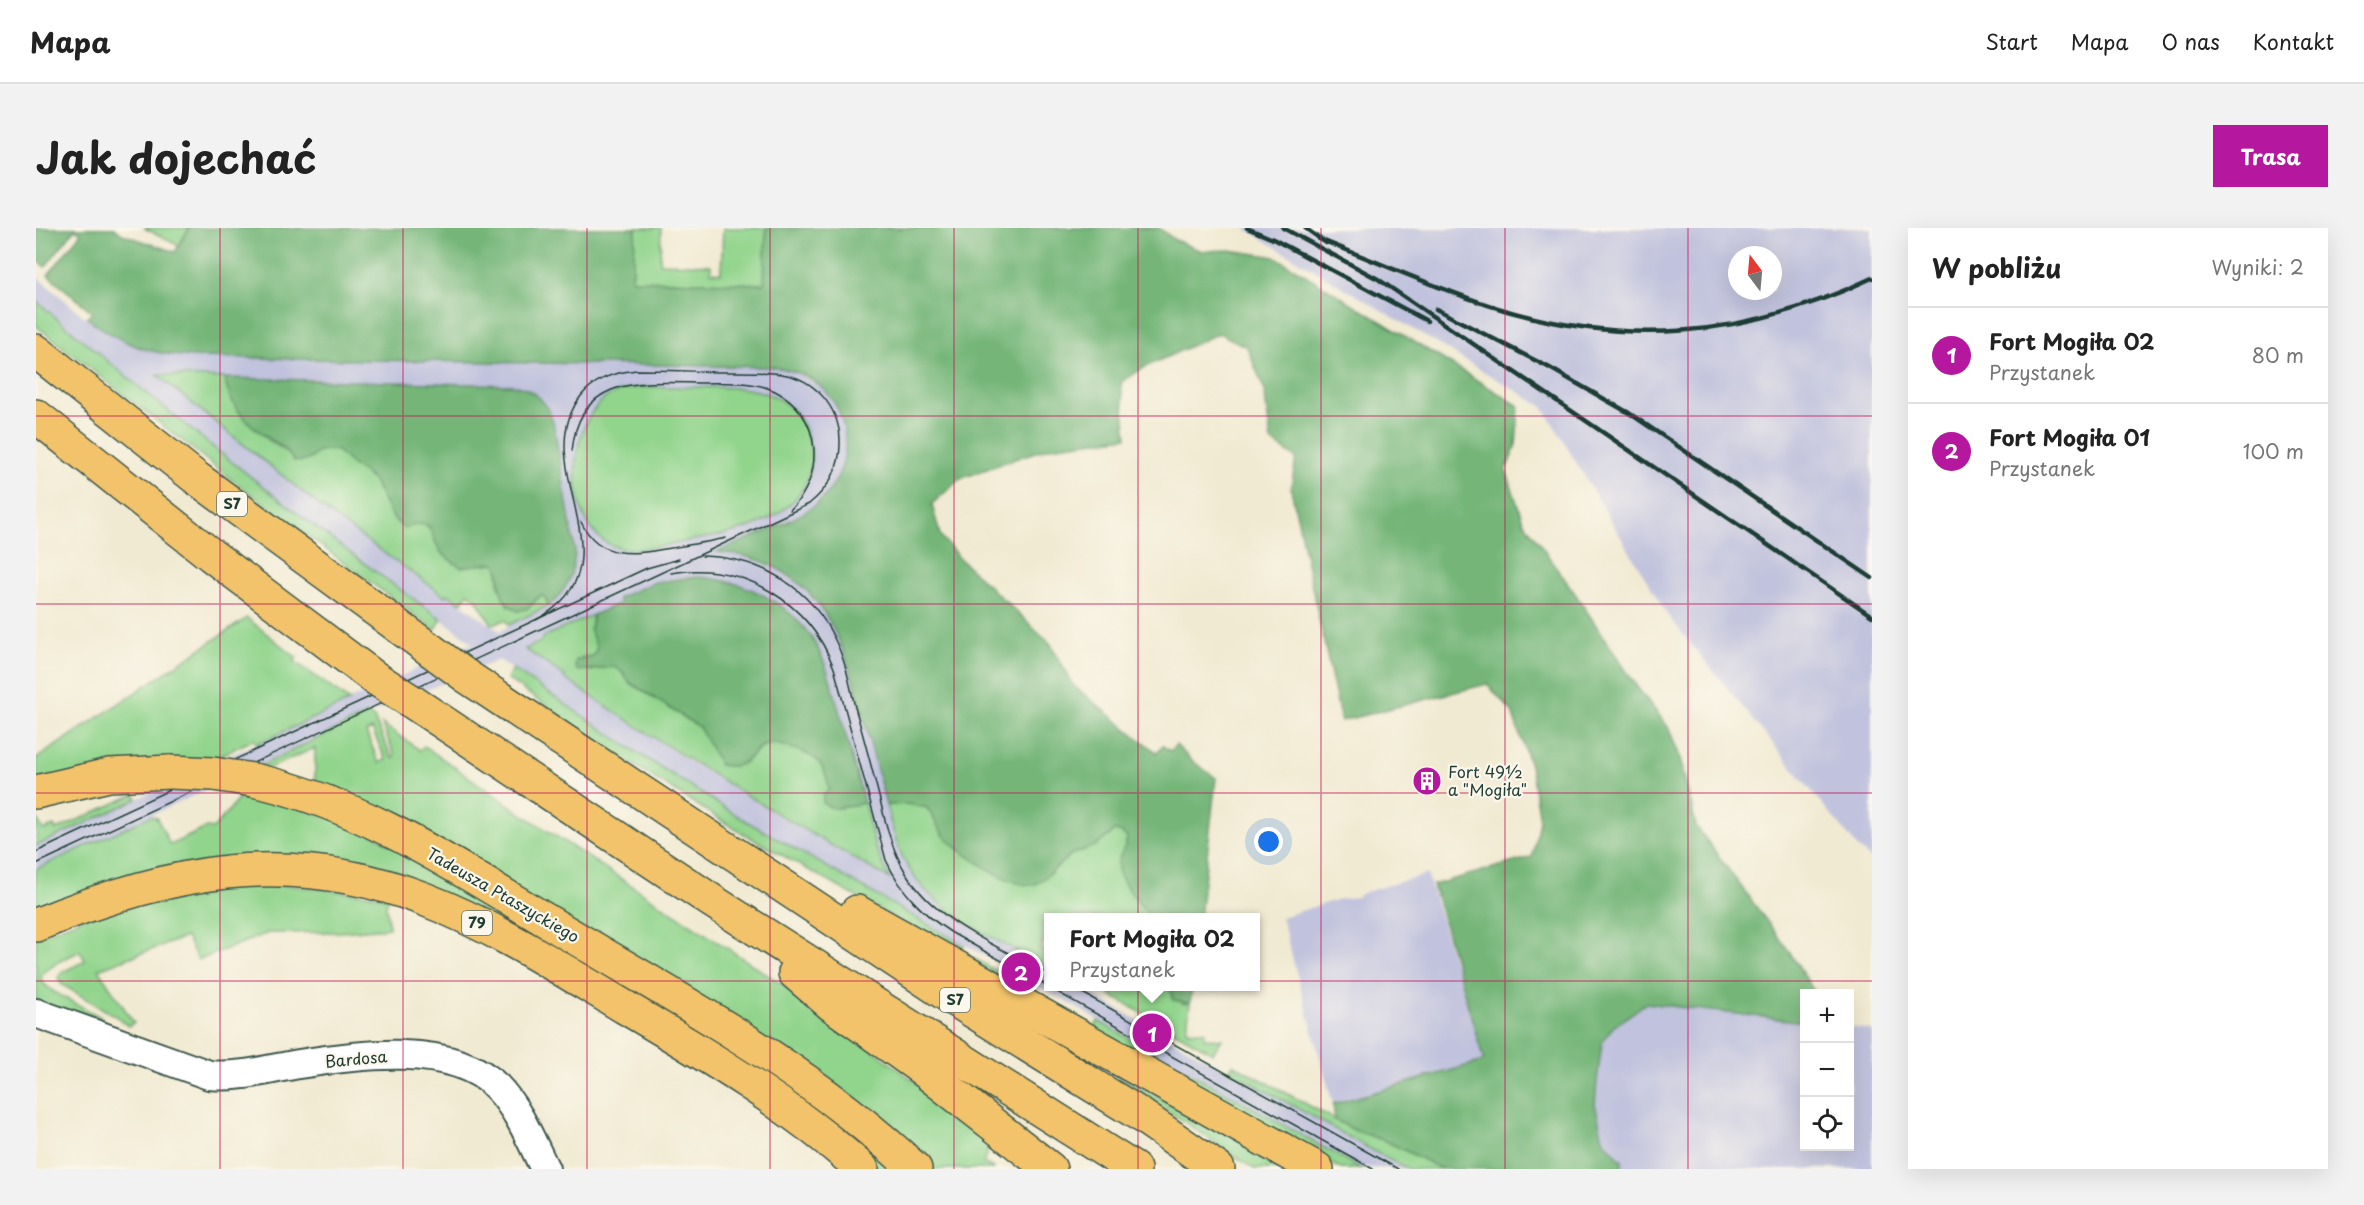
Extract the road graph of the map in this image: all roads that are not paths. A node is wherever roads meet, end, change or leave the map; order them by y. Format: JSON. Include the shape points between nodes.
{"nodes":[{"id":1,"x":36,"y":351,"type":"edge"},
{"id":2,"x":36,"y":416,"type":"edge"},
{"id":3,"x":36,"y":792,"type":"edge"},
{"id":4,"x":694,"y":827,"type":"junction"},
{"id":5,"x":712,"y":901,"type":"junction"},
{"id":6,"x":36,"y":925,"type":"edge"},
{"id":7,"x":36,"y":1013,"type":"edge"},
{"id":8,"x":545,"y":1169,"type":"edge"},
{"id":9,"x":862,"y":1169,"type":"edge"},
{"id":10,"x":915,"y":1169,"type":"edge"},
{"id":11,"x":1050,"y":1169,"type":"edge"},
{"id":12,"x":1134,"y":1169,"type":"edge"},
{"id":13,"x":1218,"y":1169,"type":"edge"},
{"id":14,"x":1317,"y":1169,"type":"edge"}],
"edges":[{"from":1,"to":4,"type":"main road","number":"S7","bridge":true,"via":[[205,484],[466,676]]},
{"from":2,"to":5,"type":"main road","bridge":true,"via":[[375,678]]},
{"from":3,"to":10,"type":"main road","name":"Tadeusza Ptaszyckiego","number":"79","bridge":true,"via":[[109,776],[213,774],[301,792],[348,810],[450,864],[766,1053],[855,1117]]},
{"from":4,"to":13,"type":"main road","number":"S7"},
{"from":4,"to":14,"type":"main road","via":[[949,962]]},
{"from":5,"to":11,"type":"main road","via":[[831,1004],[921,1068]]},
{"from":5,"to":12,"type":"main road"},
{"from":6,"to":9,"type":"main road","number":"79","via":[[142,887],[212,873],[301,870],[378,884],[453,911],[580,980],[750,1083]]},
{"from":7,"to":8,"type":"street","name":"Bardosa","via":[[195,1071],[221,1076],[360,1057],[448,1060],[476,1071],[502,1092],[522,1121]]}]}
